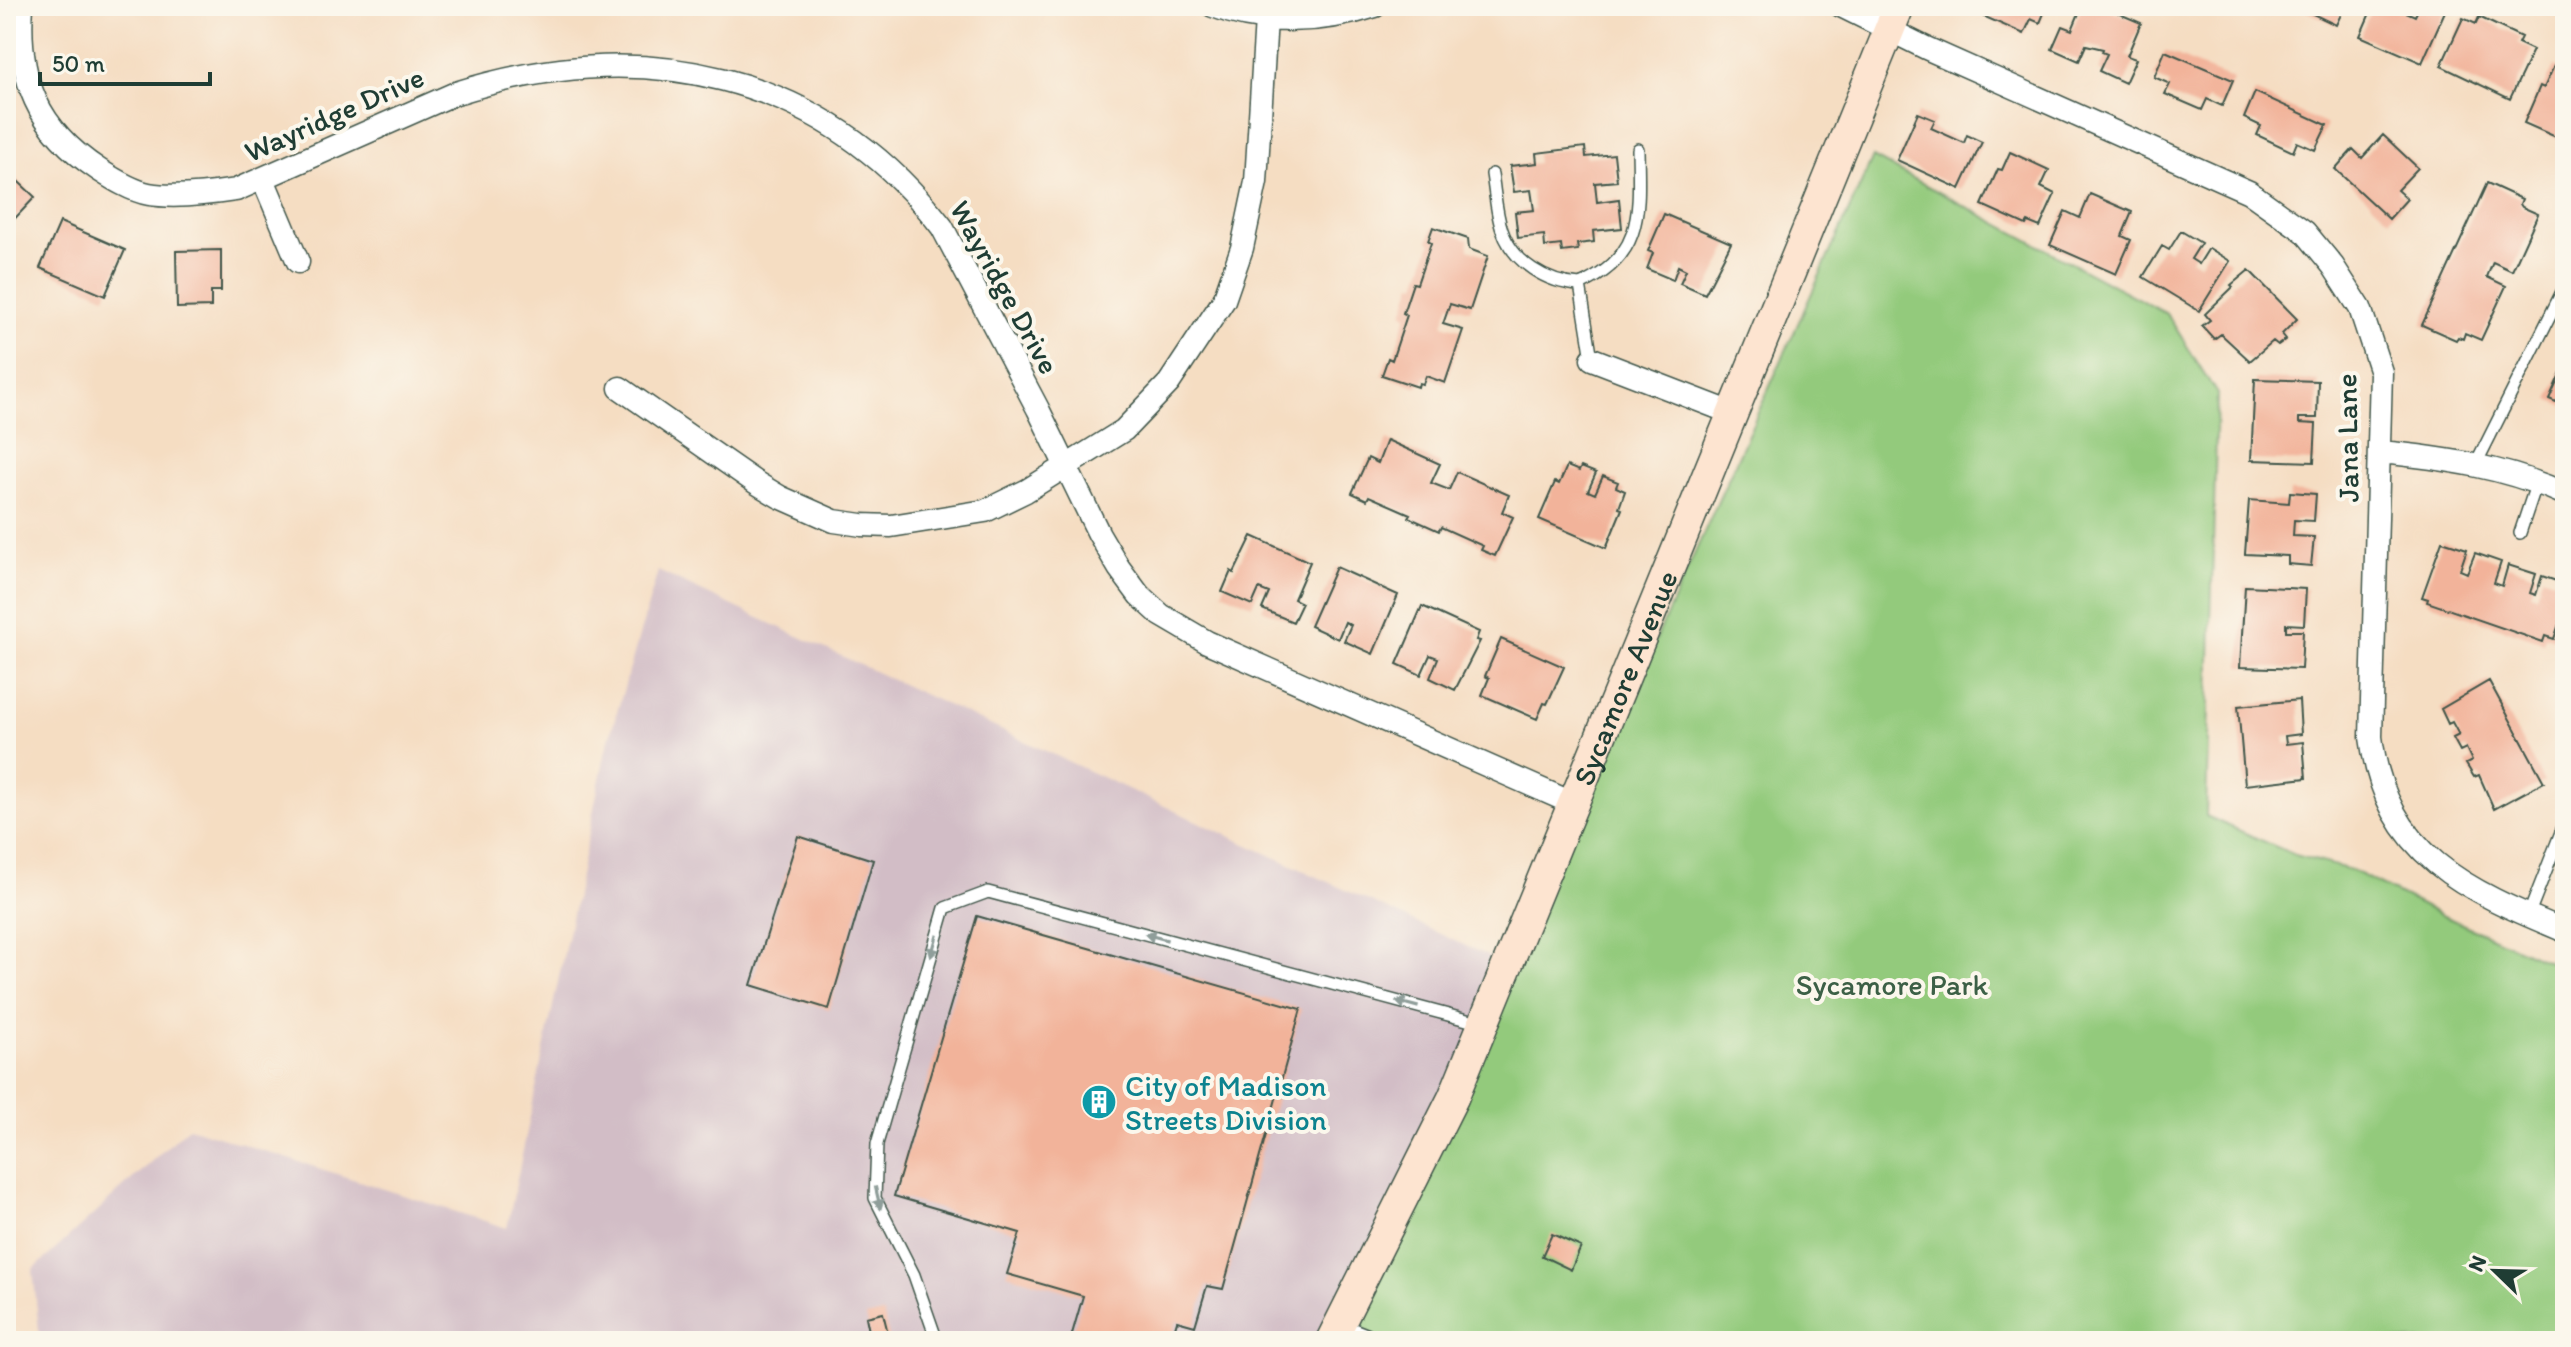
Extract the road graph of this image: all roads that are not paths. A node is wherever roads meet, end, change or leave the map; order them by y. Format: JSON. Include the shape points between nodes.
{"nodes":[{"id":1,"x":22,"y":6,"type":"edge"},
{"id":2,"x":1213,"y":6,"type":"edge"},
{"id":3,"x":1375,"y":6,"type":"edge"},
{"id":4,"x":1841,"y":6,"type":"edge"},
{"id":5,"x":1894,"y":18,"type":"edge"},
{"id":6,"x":1266,"y":19,"type":"junction"},
{"id":7,"x":1638,"y":149,"type":"dead end"},
{"id":8,"x":1492,"y":174,"type":"dead end"},
{"id":9,"x":263,"y":179,"type":"junction"},
{"id":10,"x":298,"y":262,"type":"dead end"},
{"id":11,"x":1580,"y":285,"type":"junction"},
{"id":12,"x":2565,"y":286,"type":"edge"},
{"id":13,"x":1592,"y":359,"type":"joint"},
{"id":14,"x":620,"y":388,"type":"dead end"},
{"id":15,"x":1732,"y":413,"type":"junction"},
{"id":16,"x":2379,"y":452,"type":"junction"},
{"id":17,"x":2476,"y":464,"type":"junction"},
{"id":18,"x":1067,"y":467,"type":"junction"},
{"id":19,"x":2537,"y":481,"type":"junction"},
{"id":20,"x":2565,"y":494,"type":"edge"},
{"id":21,"x":2520,"y":533,"type":"dead end"},
{"id":22,"x":1572,"y":803,"type":"junction"},
{"id":23,"x":2565,"y":822,"type":"edge"},
{"id":24,"x":2528,"y":916,"type":"junction"},
{"id":25,"x":2565,"y":931,"type":"edge"},
{"id":26,"x":1483,"y":1024,"type":"junction"},
{"id":27,"x":1336,"y":1333,"type":"edge"},
{"id":28,"x":937,"y":1341,"type":"edge"},
{"id":29,"x":1384,"y":1341,"type":"edge"}],
"edges":[{"from":1,"to":9,"type":"street","name":"Wayridge Drive","via":[[27,82],[43,117],[84,160],[148,194],[212,194]]},
{"from":2,"to":6,"type":"street"},
{"from":3,"to":6,"type":"street","via":[[1317,18]]},
{"from":4,"to":5,"type":"street","name":"Jana Lane"},
{"from":5,"to":15,"type":"street","name":"Sycamore Avenue"},
{"from":5,"to":16,"type":"street","name":"Jana Lane","via":[[2249,192],[2305,232],[2360,308],[2381,372]]},
{"from":6,"to":18,"type":"street","via":[[1256,182],[1224,300],[1169,383],[1124,430]]},
{"from":7,"to":11,"type":"lane","via":[[1633,238],[1620,260]]},
{"from":8,"to":11,"type":"lane","via":[[1510,247],[1546,278]]},
{"from":9,"to":10,"type":"street"},
{"from":9,"to":18,"type":"street","name":"Wayridge Drive","via":[[456,93],[557,69],[670,68],[745,85],[811,113],[855,141],[926,207],[956,249]]},
{"from":11,"to":13,"type":"lane"},
{"from":12,"to":17,"type":"lane"},
{"from":13,"to":15,"type":"street"},
{"from":14,"to":18,"type":"street","via":[[755,482],[834,521],[891,526],[985,511]]},
{"from":15,"to":22,"type":"street","name":"Sycamore Avenue"},
{"from":16,"to":17,"type":"street"},
{"from":16,"to":24,"type":"street","name":"Jana Lane","via":[[2371,737],[2375,770],[2404,830],[2448,874]]},
{"from":17,"to":19,"type":"street"},
{"from":18,"to":22,"type":"street","name":"Wayridge Drive","via":[[1119,568],[1139,595],[1184,630]]},
{"from":19,"to":20,"type":"street"},
{"from":19,"to":21,"type":"lane"},
{"from":22,"to":26,"type":"street","name":"Sycamore Avenue"},
{"from":23,"to":24,"type":"lane"},
{"from":24,"to":25,"type":"street","name":"Jana Lane"},
{"from":26,"to":27,"type":"street","name":"Sycamore Avenue","via":[[1453,1098]]},
{"from":26,"to":28,"type":"lane","one_way":true,"via":[[988,892],[945,908],[877,1144],[875,1198],[914,1275]]},
{"from":27,"to":29,"type":"lane"}]}
